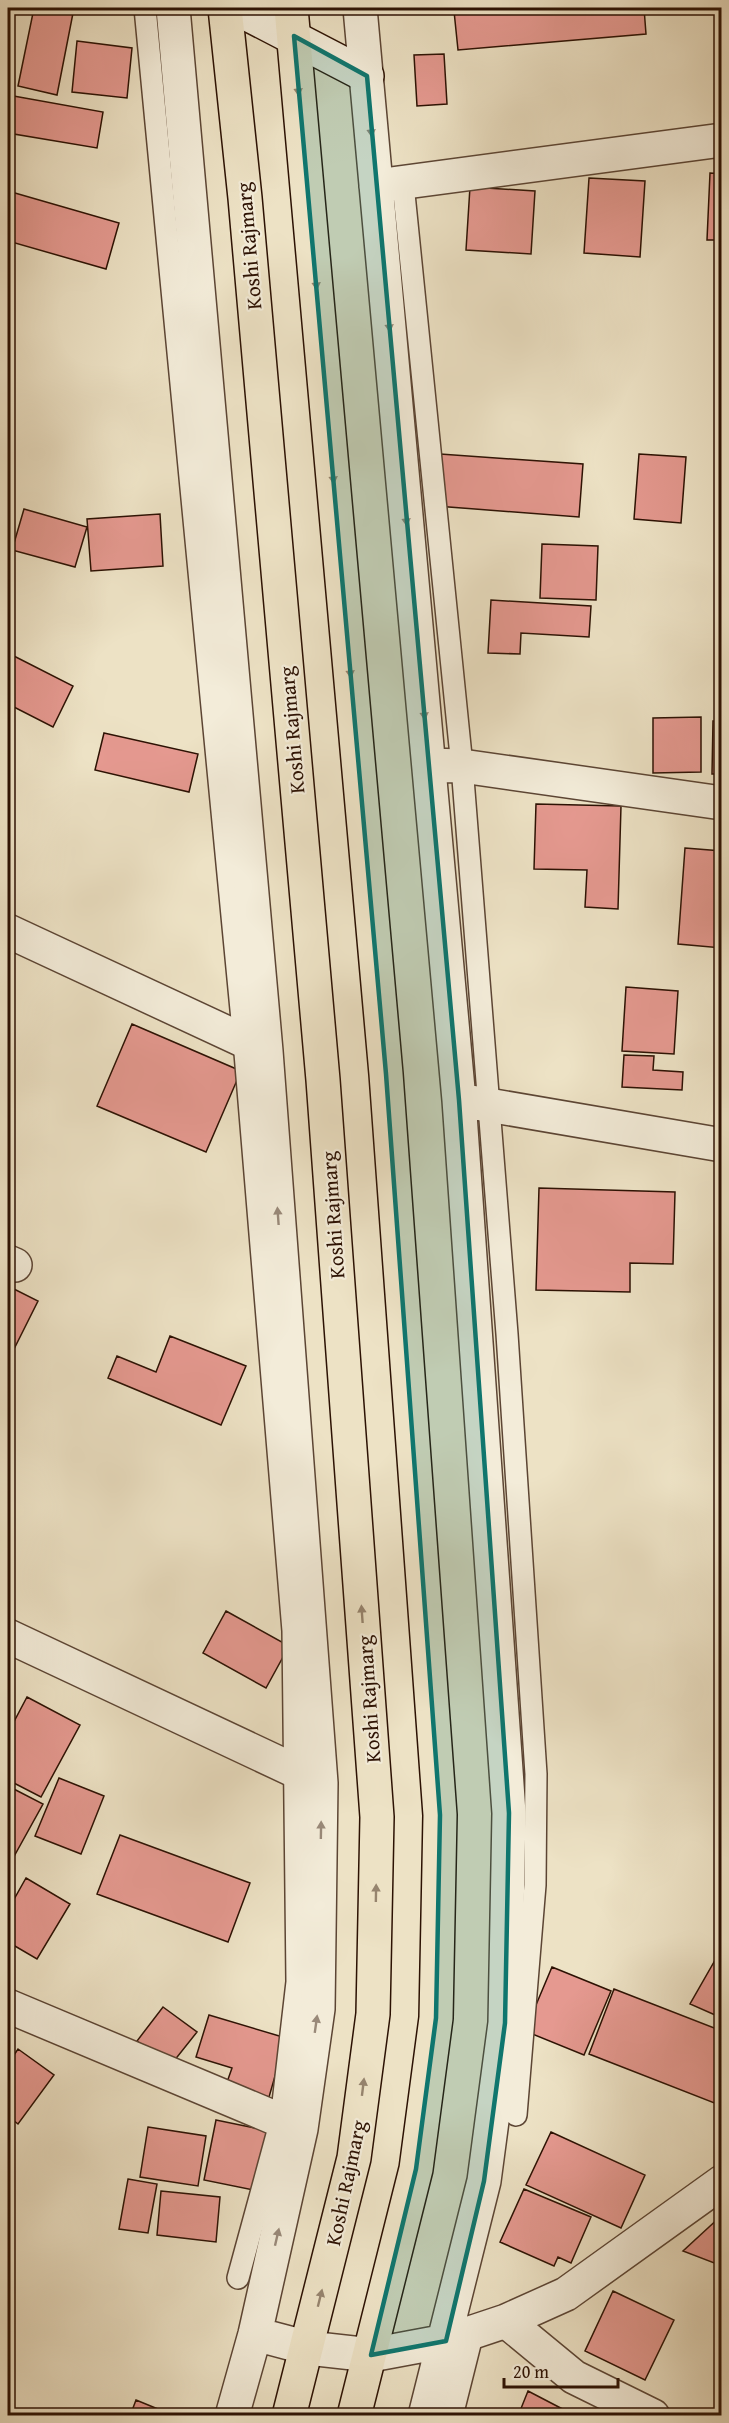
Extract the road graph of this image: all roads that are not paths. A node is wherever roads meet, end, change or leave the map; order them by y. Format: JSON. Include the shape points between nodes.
{"nodes":[{"id":1,"x":145,"y":8,"type":"edge"},
{"id":2,"x":173,"y":8,"type":"edge"},
{"id":3,"x":225,"y":8,"type":"edge"},
{"id":4,"x":236,"y":8,"type":"edge"},
{"id":5,"x":360,"y":8,"type":"edge"},
{"id":6,"x":292,"y":22,"type":"edge"},
{"id":7,"x":367,"y":76,"type":"junction"},
{"id":8,"x":722,"y":140,"type":"edge"},
{"id":9,"x":390,"y":185,"type":"junction"},
{"id":10,"x":429,"y":765,"type":"junction"},
{"id":11,"x":462,"y":766,"type":"junction"},
{"id":12,"x":722,"y":803,"type":"edge"},
{"id":13,"x":8,"y":931,"type":"edge"},
{"id":14,"x":255,"y":1046,"type":"junction"},
{"id":15,"x":474,"y":1102,"type":"junction"},
{"id":16,"x":722,"y":1145,"type":"edge"},
{"id":17,"x":8,"y":1636,"type":"edge"},
{"id":18,"x":307,"y":1776,"type":"junction"},
{"id":19,"x":8,"y":2006,"type":"edge"},
{"id":20,"x":516,"y":2115,"type":"dead end"},
{"id":21,"x":291,"y":2124,"type":"junction"},
{"id":22,"x":722,"y":2182,"type":"edge"},
{"id":23,"x":238,"y":2278,"type":"dead end"},
{"id":24,"x":506,"y":2321,"type":"junction"},
{"id":25,"x":255,"y":2334,"type":"junction"},
{"id":26,"x":459,"y":2336,"type":"junction"},
{"id":27,"x":308,"y":2348,"type":"junction"},
{"id":28,"x":371,"y":2355,"type":"junction"},
{"id":29,"x":232,"y":2415,"type":"edge"},
{"id":30,"x":289,"y":2415,"type":"edge"},
{"id":31,"x":354,"y":2415,"type":"edge"},
{"id":32,"x":425,"y":2415,"type":"edge"},
{"id":33,"x":452,"y":2415,"type":"edge"},
{"id":34,"x":653,"y":2415,"type":"edge"}],
"edges":[{"from":1,"to":14,"type":"lane"},
{"from":2,"to":14,"type":"street"},
{"from":27,"to":3,"type":"main road","name":"Koshi Rajmarg","one_way":true,"via":[[354,2158],[363,2091],[373,2013],[377,1816],[323,1080]]},
{"from":4,"to":6,"type":"street"},
{"from":5,"to":7,"type":"street"},
{"from":6,"to":7,"type":"street"},
{"from":6,"to":28,"type":"main road","one_way":true,"via":[[386,1074],[440,1815],[436,2018],[418,2158]]},
{"from":7,"to":9,"type":"street","one_way":true},
{"from":8,"to":9,"type":"street"},
{"from":9,"to":10,"type":"street","one_way":true},
{"from":9,"to":11,"type":"lane"},
{"from":10,"to":11,"type":"street"},
{"from":10,"to":15,"type":"street"},
{"from":11,"to":12,"type":"street"},
{"from":11,"to":15,"type":"lane"},
{"from":13,"to":14,"type":"street"},
{"from":14,"to":18,"type":"street"},
{"from":15,"to":16,"type":"street"},
{"from":15,"to":20,"type":"lane","via":[[507,1334],[536,1774],[535,1885]]},
{"from":15,"to":26,"type":"street","via":[[509,1813],[505,2023]]},
{"from":17,"to":18,"type":"street"},
{"from":18,"to":21,"type":"street","via":[[318,2009]]},
{"from":19,"to":21,"type":"street"},
{"from":21,"to":23,"type":"lane"},
{"from":25,"to":21,"type":"street","one_way":true},
{"from":22,"to":24,"type":"street","via":[[566,2294]]},
{"from":24,"to":26,"type":"street"},
{"from":24,"to":34,"type":"street","via":[[574,2377]]},
{"from":25,"to":27,"type":"street"},
{"from":25,"to":29,"type":"street"},
{"from":26,"to":28,"type":"street"},
{"from":26,"to":32,"type":"street"},
{"from":26,"to":33,"type":"lane"},
{"from":27,"to":28,"type":"street"},
{"from":27,"to":30,"type":"main road","name":"Koshi Rajmarg"},
{"from":28,"to":31,"type":"main road"}]}
